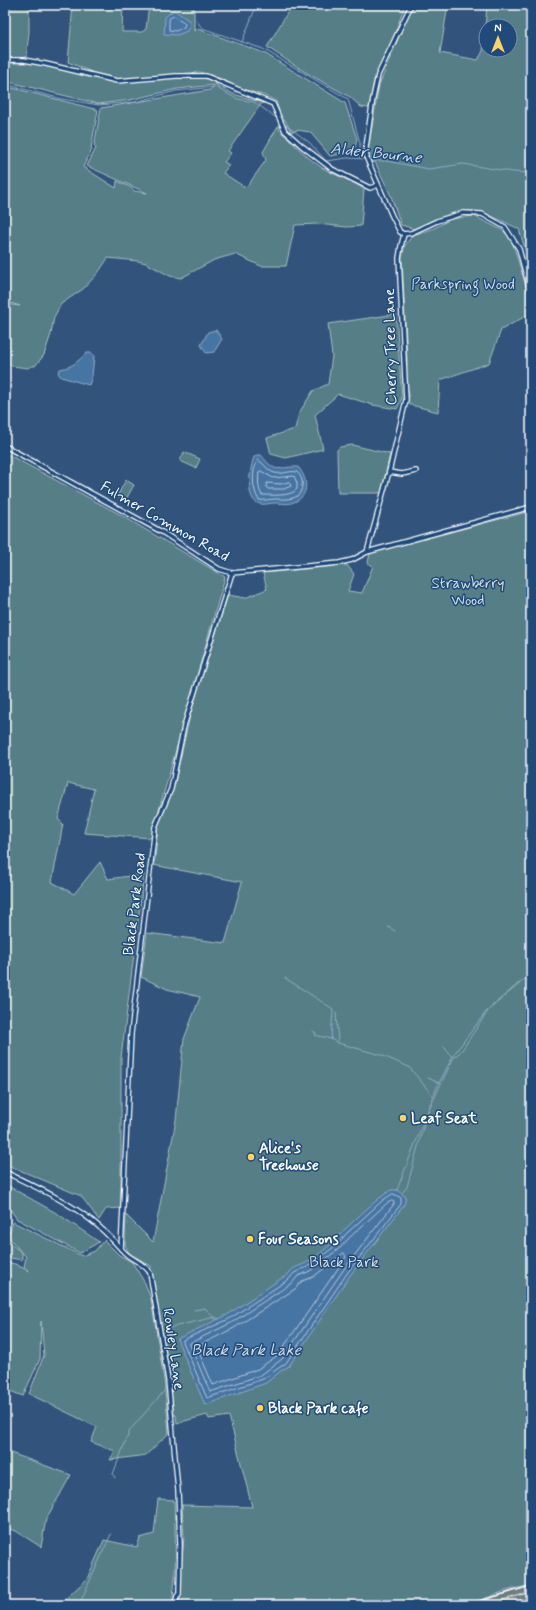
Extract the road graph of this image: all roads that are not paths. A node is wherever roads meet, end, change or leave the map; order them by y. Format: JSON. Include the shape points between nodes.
{"nodes":[{"id":1,"x":411,"y":5,"type":"edge"},
{"id":2,"x":5,"y":60,"type":"edge"},
{"id":3,"x":378,"y":185,"type":"junction"},
{"id":4,"x":404,"y":234,"type":"junction"},
{"id":5,"x":531,"y":294,"type":"edge"},
{"id":6,"x":5,"y":446,"type":"edge"},
{"id":7,"x":416,"y":471,"type":"dead end"},
{"id":8,"x":388,"y":472,"type":"junction"},
{"id":9,"x":531,"y":507,"type":"edge"},
{"id":10,"x":367,"y":552,"type":"junction"},
{"id":11,"x":232,"y":573,"type":"junction"},
{"id":12,"x":5,"y":1172,"type":"edge"},
{"id":13,"x":121,"y":1249,"type":"junction"},
{"id":14,"x":531,"y":1589,"type":"edge"},
{"id":15,"x":531,"y":1595,"type":"edge"},
{"id":16,"x":175,"y":1605,"type":"edge"},
{"id":17,"x":477,"y":1605,"type":"edge"},
{"id":18,"x":495,"y":1605,"type":"edge"}],
"edges":[{"from":1,"to":3,"type":"street","via":[[378,75],[373,98],[366,153]]},
{"from":2,"to":3,"type":"street","via":[[46,64],[117,81],[206,76],[273,104],[285,131],[332,169],[370,188]]},
{"from":3,"to":4,"type":"street","via":[[400,232]]},
{"from":4,"to":5,"type":"street","via":[[463,213],[482,214],[505,227],[519,249]]},
{"from":4,"to":8,"type":"street","name":"Cherry Tree Lane","via":[[400,258],[406,400]]},
{"from":6,"to":11,"type":"street","name":"Fulmer Common Road","via":[[162,532],[219,569]]},
{"from":7,"to":8,"type":"street","via":[[402,474]]},
{"from":8,"to":10,"type":"street","name":"Cherry Tree Lane"},
{"from":9,"to":10,"type":"street","name":"Fulmer Common Road"},
{"from":10,"to":11,"type":"street","name":"Fulmer Common Road","via":[[339,563]]},
{"from":11,"to":13,"type":"street","name":"Black Park Road","via":[[184,726],[171,789],[155,827],[131,1034]]},
{"from":12,"to":13,"type":"street","name":"Rowley Lane","via":[[76,1209]]},
{"from":13,"to":16,"type":"street","name":"Rowley Lane","via":[[145,1266],[151,1276],[168,1380],[180,1545],[179,1594]]},
{"from":14,"to":17,"type":"main road"},
{"from":15,"to":18,"type":"main road"}]}
